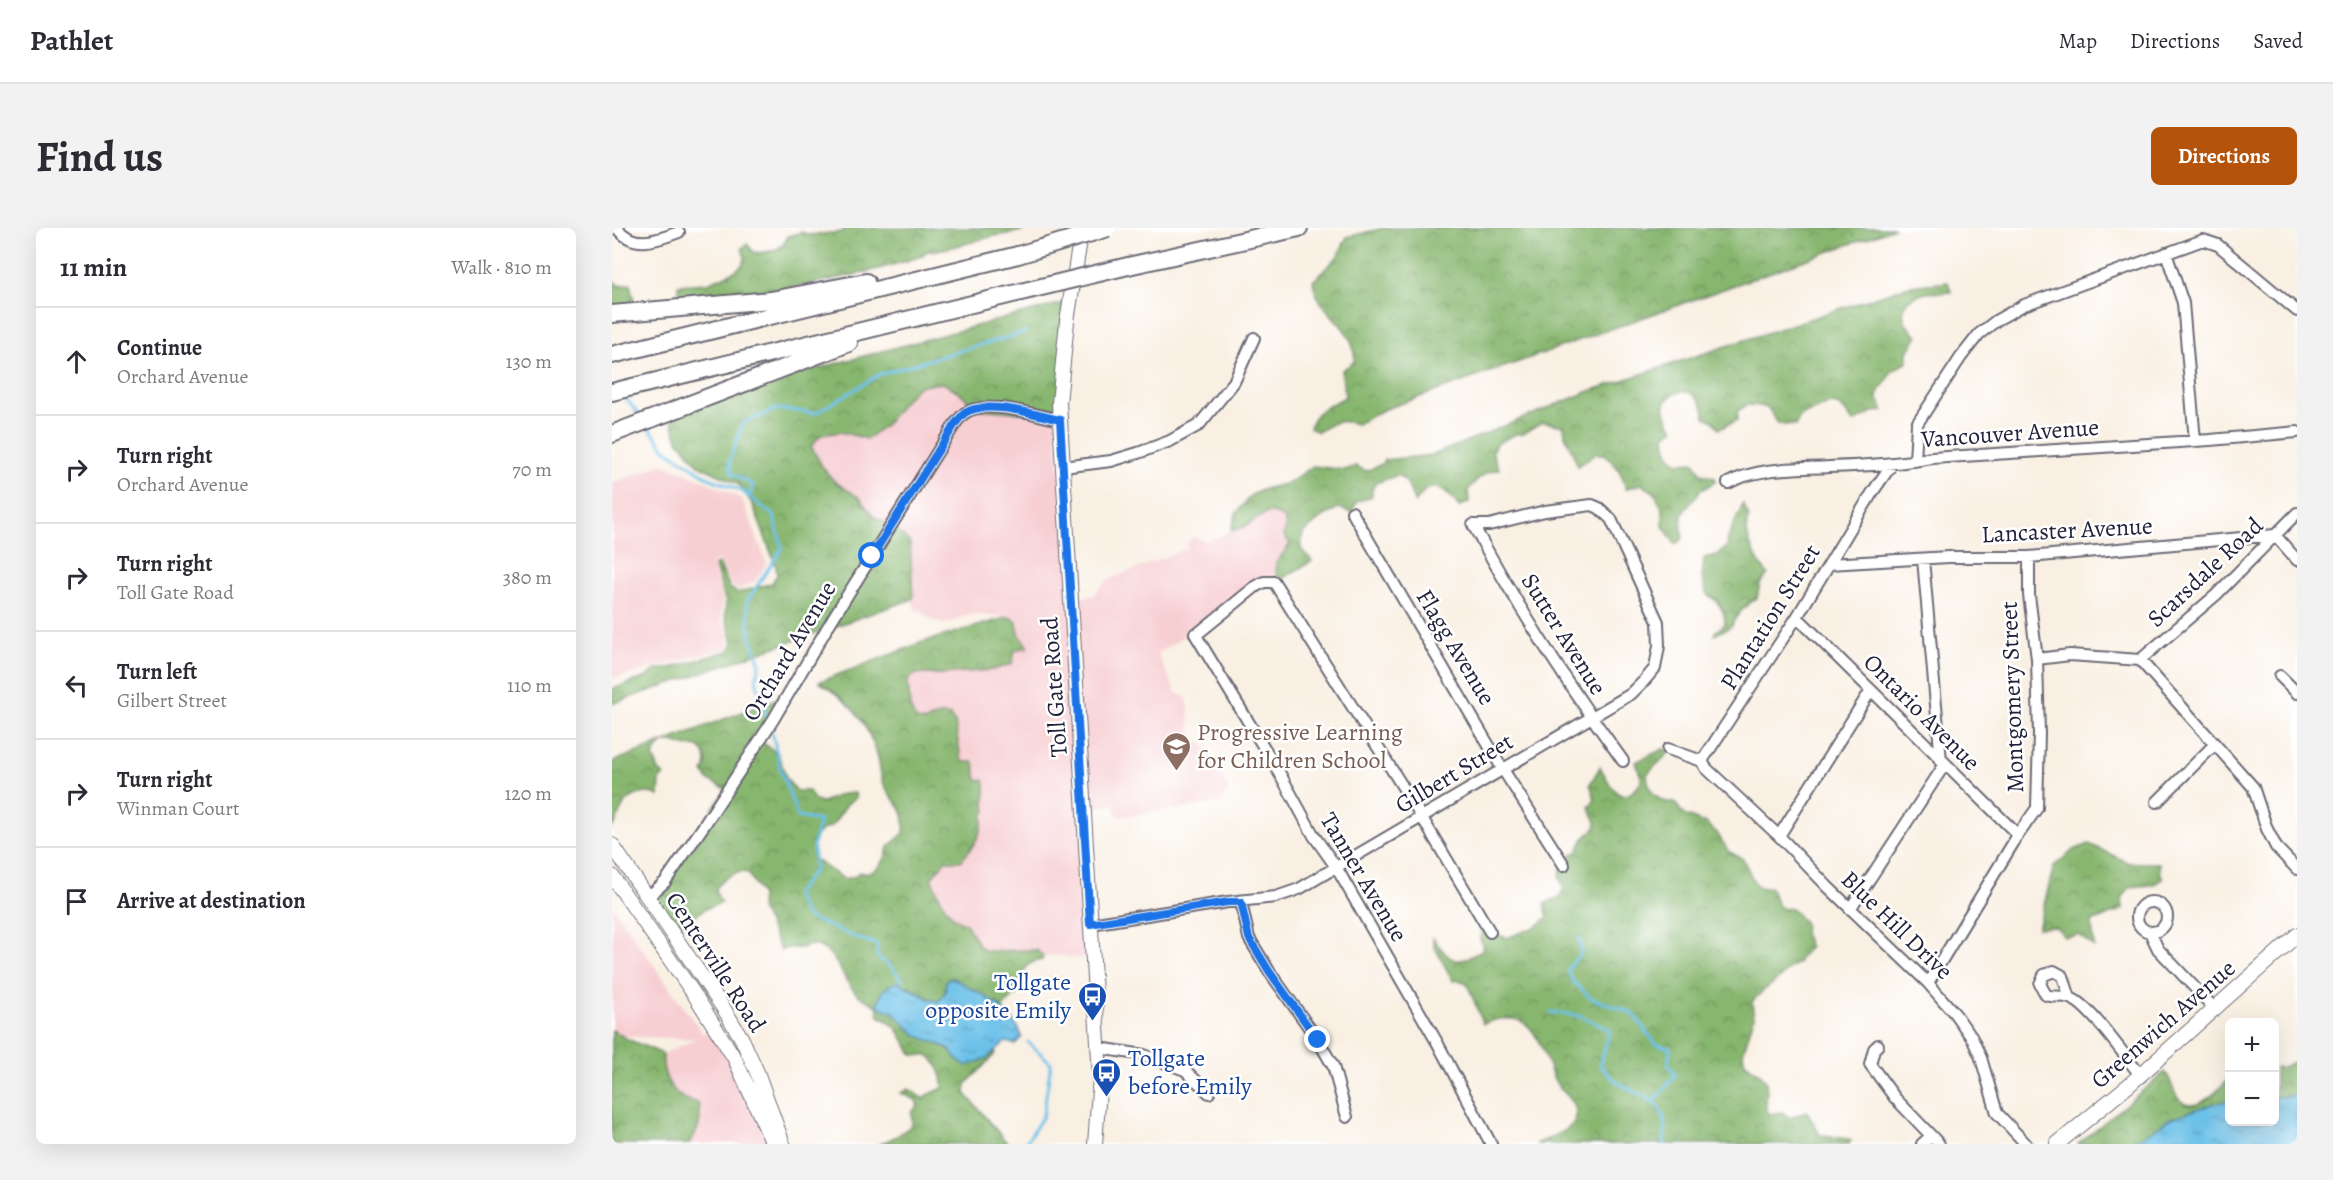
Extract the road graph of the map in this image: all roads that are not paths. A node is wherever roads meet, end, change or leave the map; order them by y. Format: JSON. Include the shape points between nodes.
{"nodes":[{"id":1,"x":617,"y":228,"type":"edge"},
{"id":2,"x":1082,"y":228,"type":"edge"},
{"id":3,"x":1108,"y":228,"type":"edge"},
{"id":4,"x":1299,"y":228,"type":"edge"},
{"id":5,"x":679,"y":232,"type":"dead end"},
{"id":6,"x":2166,"y":253,"type":"junction"},
{"id":7,"x":1018,"y":255,"type":"junction"},
{"id":8,"x":944,"y":311,"type":"junction"},
{"id":9,"x":2297,"y":311,"type":"edge"},
{"id":10,"x":612,"y":314,"type":"edge"},
{"id":11,"x":1254,"y":338,"type":"dead end"},
{"id":12,"x":612,"y":355,"type":"edge"},
{"id":13,"x":615,"y":391,"type":"edge"},
{"id":14,"x":1060,"y":420,"type":"junction"},
{"id":15,"x":2297,"y":432,"type":"edge"},
{"id":16,"x":612,"y":434,"type":"edge"},
{"id":17,"x":2195,"y":441,"type":"junction"},
{"id":18,"x":1915,"y":461,"type":"junction"},
{"id":19,"x":1892,"y":464,"type":"junction"},
{"id":20,"x":1063,"y":467,"type":"junction"},
{"id":21,"x":1728,"y":483,"type":"dead end"},
{"id":22,"x":1352,"y":512,"type":"dead end"},
{"id":23,"x":2297,"y":513,"type":"edge"},
{"id":24,"x":1473,"y":525,"type":"joint"},
{"id":25,"x":2275,"y":535,"type":"junction"},
{"id":26,"x":2029,"y":557,"type":"junction"},
{"id":27,"x":1923,"y":559,"type":"junction"},
{"id":28,"x":2297,"y":560,"type":"edge"},
{"id":29,"x":1829,"y":564,"type":"junction"},
{"id":30,"x":1797,"y":617,"type":"junction"},
{"id":31,"x":2037,"y":659,"type":"junction"},
{"id":32,"x":2140,"y":660,"type":"junction"},
{"id":33,"x":2280,"y":676,"type":"dead end"},
{"id":34,"x":1871,"y":690,"type":"junction"},
{"id":35,"x":2297,"y":693,"type":"edge"},
{"id":36,"x":1591,"y":717,"type":"junction"},
{"id":37,"x":2215,"y":744,"type":"junction"},
{"id":38,"x":1668,"y":749,"type":"dead end"},
{"id":39,"x":1623,"y":761,"type":"dead end"},
{"id":40,"x":1702,"y":761,"type":"junction"},
{"id":41,"x":1943,"y":762,"type":"junction"},
{"id":42,"x":1502,"y":768,"type":"junction"},
{"id":43,"x":2157,"y":802,"type":"dead end"},
{"id":44,"x":1421,"y":816,"type":"junction"},
{"id":45,"x":2018,"y":835,"type":"junction"},
{"id":46,"x":1779,"y":836,"type":"junction"},
{"id":47,"x":612,"y":845,"type":"edge"},
{"id":48,"x":1564,"y":865,"type":"dead end"},
{"id":49,"x":1336,"y":867,"type":"junction"},
{"id":50,"x":2297,"y":869,"type":"edge"},
{"id":51,"x":612,"y":876,"type":"edge"},
{"id":52,"x":648,"y":897,"type":"junction"},
{"id":53,"x":1241,"y":902,"type":"junction"},
{"id":54,"x":1851,"y":909,"type":"junction"},
{"id":55,"x":1090,"y":924,"type":"junction"},
{"id":56,"x":1490,"y":932,"type":"dead end"},
{"id":57,"x":2150,"y":932,"type":"dead end"},
{"id":58,"x":2297,"y":934,"type":"edge"},
{"id":59,"x":1928,"y":983,"type":"junction"},
{"id":60,"x":2070,"y":998,"type":"dead end"},
{"id":61,"x":720,"y":1003,"type":"junction"},
{"id":62,"x":703,"y":1009,"type":"junction"},
{"id":63,"x":2215,"y":1009,"type":"junction"},
{"id":64,"x":711,"y":1022,"type":"junction"},
{"id":65,"x":1878,"y":1045,"type":"dead end"},
{"id":66,"x":1099,"y":1048,"type":"junction"},
{"id":67,"x":2141,"y":1076,"type":"junction"},
{"id":68,"x":1209,"y":1094,"type":"dead end"},
{"id":69,"x":1347,"y":1117,"type":"dead end"},
{"id":70,"x":1935,"y":1140,"type":"edge"},
{"id":71,"x":773,"y":1144,"type":"edge"},
{"id":72,"x":783,"y":1144,"type":"edge"},
{"id":73,"x":1095,"y":1144,"type":"edge"},
{"id":74,"x":1491,"y":1144,"type":"edge"},
{"id":75,"x":1922,"y":1144,"type":"edge"},
{"id":76,"x":2026,"y":1144,"type":"edge"},
{"id":77,"x":2057,"y":1144,"type":"edge"}],
"edges":[{"from":1,"to":5,"type":"street","via":[[635,241],[650,242]]},
{"from":2,"to":14,"type":"main road","name":"Toll Gate Road","via":[[1067,321]]},
{"from":3,"to":7,"type":"highway","bridge":true},
{"from":4,"to":8,"type":"highway","bridge":true},
{"from":6,"to":9,"type":"street","via":[[2203,240],[2218,244]]},
{"from":6,"to":17,"type":"street","via":[[2183,303]]},
{"from":6,"to":18,"type":"street","via":[[2024,305],[1979,334],[1917,424]]},
{"from":7,"to":10,"type":"highway","via":[[771,300]]},
{"from":7,"to":12,"type":"highway"},
{"from":8,"to":13,"type":"highway"},
{"from":8,"to":16,"type":"highway"},
{"from":11,"to":20,"type":"street","via":[[1234,382],[1199,425],[1138,453]]},
{"from":14,"to":20,"type":"main road","name":"Toll Gate Road"},
{"from":14,"to":52,"type":"street","name":"Orchard Avenue","via":[[1011,408],[982,408],[966,412],[955,424],[705,824],[665,882]]},
{"from":15,"to":17,"type":"street","name":"Vancouver Avenue"},
{"from":17,"to":18,"type":"street","name":"Vancouver Avenue"},
{"from":18,"to":19,"type":"street","name":"Vancouver Avenue"},
{"from":19,"to":21,"type":"street","name":"Vancouver Avenue","via":[[1785,469],[1741,476]]},
{"from":19,"to":29,"type":"street","name":"Plantation Street"},
{"from":20,"to":55,"type":"main road","name":"Toll Gate Road"},
{"from":22,"to":42,"type":"street","name":"Flagg Avenue"},
{"from":23,"to":25,"type":"street","name":"Scarsdale Road"},
{"from":24,"to":36,"type":"street","name":"Sutter Avenue"},
{"from":24,"to":36,"type":"street","name":"Gilbert Street","via":[[1592,505],[1611,519],[1658,622],[1659,646],[1655,668],[1644,681],[1631,694]]},
{"from":25,"to":26,"type":"street","name":"Lancaster Avenue"},
{"from":25,"to":28,"type":"street"},
{"from":25,"to":32,"type":"street","name":"Scarsdale Road","via":[[2216,595]]},
{"from":26,"to":27,"type":"street","name":"Lancaster Avenue"},
{"from":26,"to":31,"type":"street","name":"Montgomery Street"},
{"from":27,"to":29,"type":"street","name":"Lancaster Avenue"},
{"from":27,"to":41,"type":"street"},
{"from":29,"to":30,"type":"street","name":"Plantation Street"},
{"from":30,"to":34,"type":"street","name":"Ontario Avenue"},
{"from":30,"to":40,"type":"street","name":"Plantation Street"},
{"from":31,"to":32,"type":"street","via":[[2070,655]]},
{"from":31,"to":45,"type":"street","name":"Montgomery Street","via":[[2038,799],[2037,808]]},
{"from":32,"to":37,"type":"street"},
{"from":33,"to":35,"type":"street"},
{"from":34,"to":41,"type":"street","name":"Ontario Avenue"},
{"from":34,"to":46,"type":"street"},
{"from":36,"to":39,"type":"street","name":"Sutter Avenue"},
{"from":36,"to":42,"type":"street","name":"Gilbert Street"},
{"from":37,"to":43,"type":"street"},
{"from":37,"to":50,"type":"street","via":[[2253,788],[2276,847]]},
{"from":38,"to":40,"type":"street"},
{"from":40,"to":46,"type":"street","name":"Blue Hill Drive"},
{"from":41,"to":45,"type":"street","name":"Ontario Avenue"},
{"from":41,"to":54,"type":"street"},
{"from":42,"to":44,"type":"street","name":"Gilbert Street"},
{"from":42,"to":48,"type":"street","name":"Flagg Avenue"},
{"from":44,"to":49,"type":"street","name":"Gilbert Street"},
{"from":44,"to":49,"type":"street","name":"Tanner Avenue","via":[[1274,582],[1255,587],[1195,634]]},
{"from":44,"to":56,"type":"street"},
{"from":45,"to":59,"type":"street","name":"Montgomery Street"},
{"from":46,"to":54,"type":"street","name":"Blue Hill Drive"},
{"from":47,"to":52,"type":"main road","name":"Centerville Road"},
{"from":49,"to":53,"type":"street","name":"Gilbert Street","via":[[1299,889]]},
{"from":49,"to":74,"type":"street","name":"Tanner Avenue"},
{"from":51,"to":62,"type":"main road","name":"Centerville Road"},
{"from":52,"to":61,"type":"main road","name":"Centerville Road"},
{"from":53,"to":55,"type":"street","name":"Gilbert Street"},
{"from":53,"to":69,"type":"street","via":[[1249,938],[1333,1066]]},
{"from":54,"to":59,"type":"street","name":"Blue Hill Drive"},
{"from":55,"to":66,"type":"main road","name":"Toll Gate Road"},
{"from":57,"to":63,"type":"street","via":[[2158,949]]},
{"from":58,"to":63,"type":"main road","name":"Greenwich Avenue"},
{"from":59,"to":76,"type":"street","name":"Blue Hill Drive","via":[[1972,1038],[1997,1113]]},
{"from":60,"to":67,"type":"street","via":[[2090,1014]]},
{"from":61,"to":62,"type":"main road"},
{"from":61,"to":64,"type":"main road"},
{"from":61,"to":72,"type":"main road","name":"Centerville Road","via":[[757,1071]]},
{"from":62,"to":64,"type":"main road","name":"Centerville Road"},
{"from":63,"to":67,"type":"main road","name":"Greenwich Avenue"},
{"from":64,"to":71,"type":"main road","name":"Centerville Road","via":[[735,1059]]},
{"from":65,"to":70,"type":"street","via":[[1870,1064],[1895,1098]]},
{"from":66,"to":68,"type":"street","via":[[1144,1055],[1185,1070]]},
{"from":66,"to":73,"type":"main road","name":"Toll Gate Road"},
{"from":67,"to":77,"type":"main road","name":"Greenwich Avenue"},
{"from":70,"to":75,"type":"street"}]}
